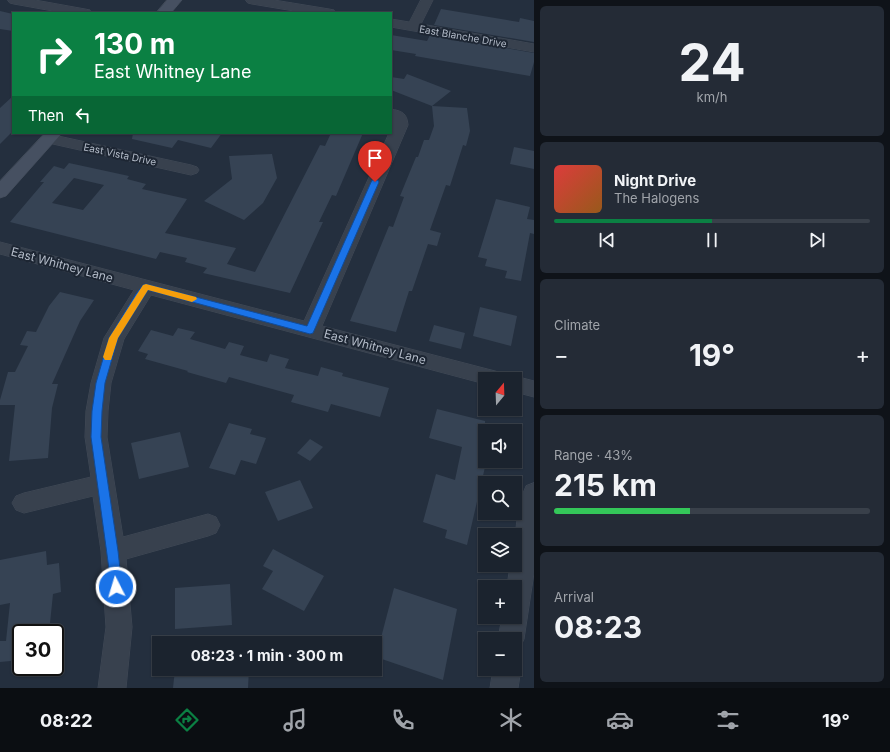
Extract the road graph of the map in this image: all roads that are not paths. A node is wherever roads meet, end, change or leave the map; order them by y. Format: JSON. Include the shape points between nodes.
{"nodes":[{"id":1,"x":14,"y":0,"type":"edge"},
{"id":2,"x":175,"y":0,"type":"edge"},
{"id":3,"x":252,"y":0,"type":"edge"},
{"id":4,"x":427,"y":0,"type":"edge"},
{"id":5,"x":80,"y":12,"type":"edge"},
{"id":6,"x":164,"y":12,"type":"edge"},
{"id":7,"x":323,"y":12,"type":"edge"},
{"id":8,"x":392,"y":24,"type":"edge"},
{"id":9,"x":413,"y":27,"type":"junction"},
{"id":10,"x":534,"y":48,"type":"edge"},
{"id":11,"x":395,"y":115,"type":"edge"},
{"id":12,"x":52,"y":136,"type":"edge"},
{"id":13,"x":191,"y":170,"type":"dead end"},
{"id":14,"x":0,"y":192,"type":"edge"},
{"id":15,"x":0,"y":248,"type":"edge"},
{"id":16,"x":146,"y":287,"type":"junction"},
{"id":17,"x":310,"y":330,"type":"junction"},
{"id":18,"x":478,"y":374,"type":"edge"},
{"id":19,"x":522,"y":386,"type":"edge"},
{"id":20,"x":534,"y":389,"type":"edge"},
{"id":21,"x":103,"y":484,"type":"junction"},
{"id":22,"x":534,"y":493,"type":"edge"},
{"id":23,"x":24,"y":503,"type":"dead end"},
{"id":24,"x":208,"y":525,"type":"dead end"},
{"id":25,"x":112,"y":551,"type":"junction"},
{"id":26,"x":521,"y":580,"type":"edge"},
{"id":27,"x":506,"y":676,"type":"edge"},
{"id":28,"x":112,"y":688,"type":"edge"},
{"id":29,"x":504,"y":688,"type":"edge"}],
"edges":[{"from":1,"to":5,"type":"street"},
{"from":2,"to":6,"type":"street"},
{"from":3,"to":7,"type":"street"},
{"from":4,"to":9,"type":"street"},
{"from":8,"to":9,"type":"street","name":"East Blanche Drive"},
{"from":9,"to":10,"type":"street","name":"East Blanche Drive"},
{"from":11,"to":17,"type":"street","via":[[400,125]]},
{"from":12,"to":13,"type":"street","name":"East Vista Drive"},
{"from":12,"to":14,"type":"street"},
{"from":15,"to":16,"type":"street","name":"East Whitney Lane"},
{"from":16,"to":17,"type":"street","name":"East Whitney Lane"},
{"from":16,"to":21,"type":"street","via":[[114,338],[101,383],[96,437]]},
{"from":17,"to":18,"type":"street","name":"East Whitney Lane"},
{"from":19,"to":20,"type":"street"},
{"from":21,"to":23,"type":"street"},
{"from":21,"to":25,"type":"street"},
{"from":22,"to":26,"type":"street"},
{"from":24,"to":25,"type":"street"},
{"from":25,"to":28,"type":"street","via":[[119,627]]},
{"from":27,"to":29,"type":"street"}]}
